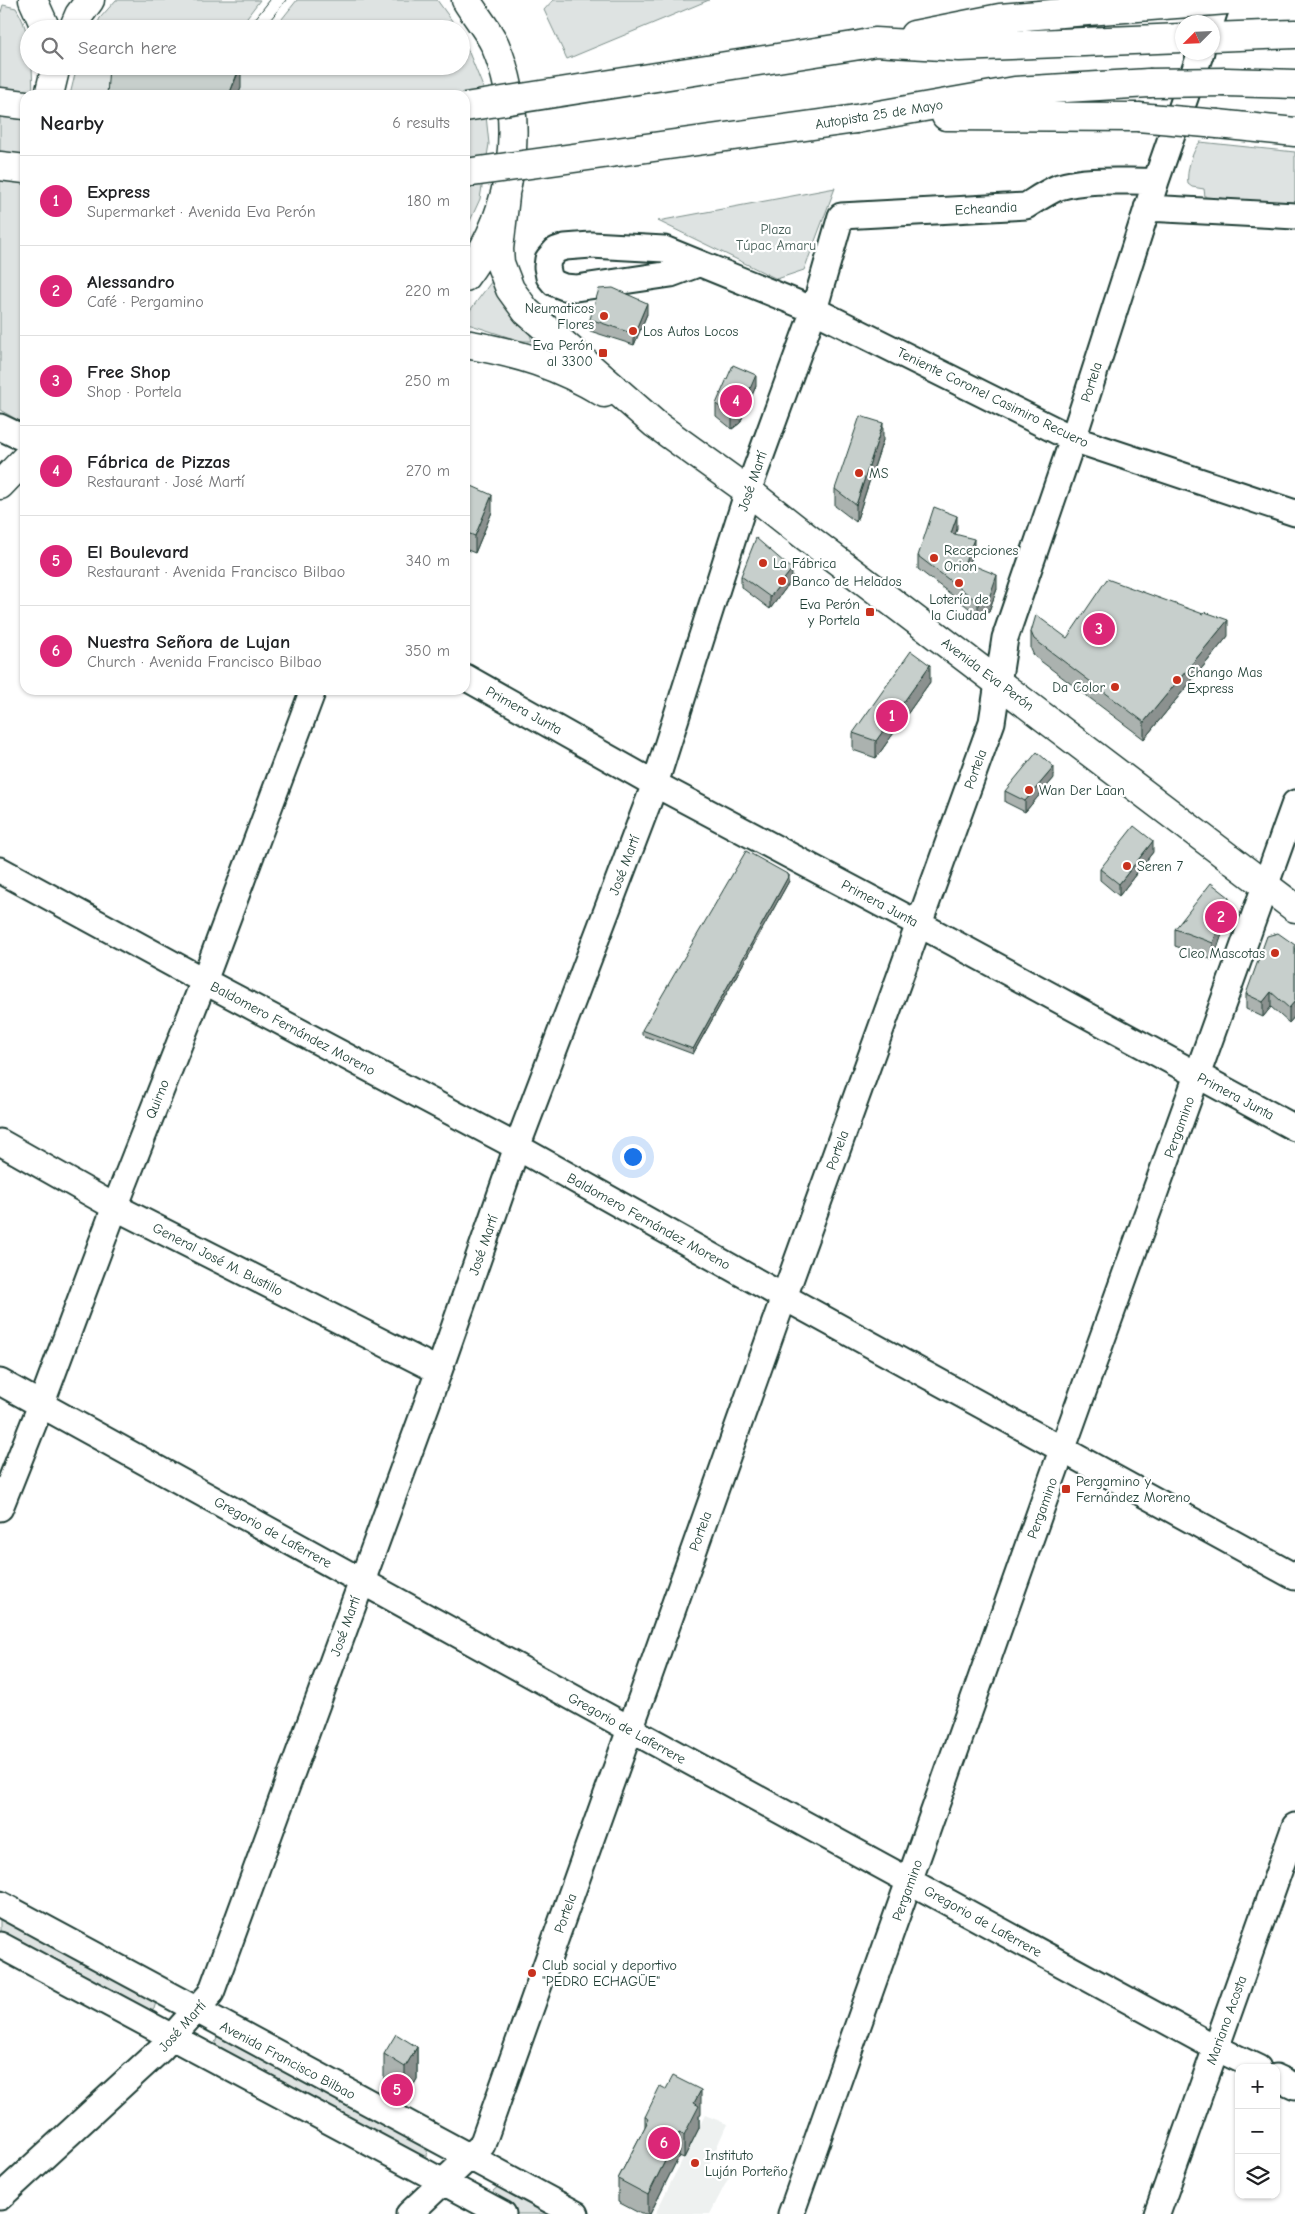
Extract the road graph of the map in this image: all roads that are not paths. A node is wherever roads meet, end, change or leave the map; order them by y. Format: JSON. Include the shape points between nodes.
{"nodes":[{"id":1,"x":33,"y":0,"type":"edge"},
{"id":2,"x":90,"y":0,"type":"edge"},
{"id":3,"x":466,"y":0,"type":"edge"},
{"id":4,"x":1218,"y":0,"type":"edge"},
{"id":5,"x":1227,"y":0,"type":"edge"},
{"id":6,"x":1218,"y":15,"type":"edge"},
{"id":7,"x":42,"y":20,"type":"edge"},
{"id":8,"x":76,"y":20,"type":"edge"},
{"id":9,"x":1220,"y":32,"type":"edge"},
{"id":10,"x":1295,"y":34,"type":"edge"},
{"id":11,"x":1170,"y":39,"type":"edge"},
{"id":12,"x":868,"y":44,"type":"junction"},
{"id":13,"x":1198,"y":60,"type":"edge"},
{"id":14,"x":54,"y":75,"type":"edge"},
{"id":15,"x":1295,"y":84,"type":"edge"},
{"id":16,"x":51,"y":90,"type":"edge"},
{"id":17,"x":0,"y":102,"type":"edge"},
{"id":18,"x":20,"y":104,"type":"edge"},
{"id":19,"x":470,"y":106,"type":"edge"},
{"id":20,"x":865,"y":118,"type":"junction"},
{"id":21,"x":1295,"y":132,"type":"edge"},
{"id":22,"x":0,"y":166,"type":"edge"},
{"id":23,"x":20,"y":168,"type":"edge"},
{"id":24,"x":470,"y":172,"type":"edge"},
{"id":25,"x":1156,"y":181,"type":"junction"},
{"id":26,"x":505,"y":196,"type":"junction"},
{"id":27,"x":1147,"y":208,"type":"junction"},
{"id":28,"x":841,"y":216,"type":"joint"},
{"id":29,"x":1295,"y":216,"type":"edge"},
{"id":30,"x":698,"y":264,"type":"junction"},
{"id":31,"x":470,"y":271,"type":"edge"},
{"id":32,"x":814,"y":310,"type":"junction"},
{"id":33,"x":470,"y":345,"type":"edge"},
{"id":34,"x":656,"y":424,"type":"junction"},
{"id":35,"x":0,"y":427,"type":"edge"},
{"id":36,"x":20,"y":437,"type":"edge"},
{"id":37,"x":1073,"y":439,"type":"junction"},
{"id":38,"x":20,"y":464,"type":"edge"},
{"id":39,"x":0,"y":485,"type":"edge"},
{"id":40,"x":748,"y":491,"type":"junction"},
{"id":41,"x":1295,"y":513,"type":"edge"},
{"id":42,"x":470,"y":680,"type":"edge"},
{"id":43,"x":998,"y":682,"type":"junction"},
{"id":44,"x":312,"y":695,"type":"edge"},
{"id":45,"x":655,"y":784,"type":"junction"},
{"id":46,"x":1295,"y":803,"type":"edge"},
{"id":47,"x":0,"y":870,"type":"edge"},
{"id":48,"x":1265,"y":886,"type":"junction"},
{"id":49,"x":1295,"y":908,"type":"edge"},
{"id":50,"x":918,"y":924,"type":"junction"},
{"id":51,"x":204,"y":981,"type":"junction"},
{"id":52,"x":1197,"y":1076,"type":"junction"},
{"id":53,"x":1295,"y":1128,"type":"edge"},
{"id":54,"x":0,"y":1142,"type":"edge"},
{"id":55,"x":516,"y":1147,"type":"junction"},
{"id":56,"x":115,"y":1207,"type":"junction"},
{"id":57,"x":784,"y":1297,"type":"junction"},
{"id":58,"x":439,"y":1371,"type":"junction"},
{"id":59,"x":0,"y":1382,"type":"edge"},
{"id":60,"x":41,"y":1405,"type":"junction"},
{"id":61,"x":1063,"y":1450,"type":"junction"},
{"id":62,"x":0,"y":1508,"type":"edge"},
{"id":63,"x":1295,"y":1577,"type":"edge"},
{"id":64,"x":361,"y":1581,"type":"junction"},
{"id":65,"x":630,"y":1729,"type":"junction"},
{"id":66,"x":1295,"y":1826,"type":"edge"},
{"id":67,"x":910,"y":1881,"type":"junction"},
{"id":68,"x":0,"y":1904,"type":"edge"},
{"id":69,"x":0,"y":1945,"type":"edge"},
{"id":70,"x":196,"y":2010,"type":"junction"},
{"id":71,"x":173,"y":2037,"type":"junction"},
{"id":72,"x":1216,"y":2048,"type":"junction"},
{"id":73,"x":1250,"y":2064,"type":"edge"},
{"id":74,"x":1280,"y":2079,"type":"edge"},
{"id":75,"x":1295,"y":2086,"type":"edge"},
{"id":76,"x":470,"y":2157,"type":"junction"},
{"id":77,"x":443,"y":2182,"type":"junction"},
{"id":78,"x":0,"y":2197,"type":"edge"},
{"id":79,"x":409,"y":2214,"type":"edge"},
{"id":80,"x":503,"y":2214,"type":"edge"},
{"id":81,"x":576,"y":2214,"type":"edge"},
{"id":82,"x":791,"y":2214,"type":"edge"},
{"id":83,"x":1156,"y":2214,"type":"edge"}],
"edges":[{"from":1,"to":7,"type":"main road"},
{"from":2,"to":8,"type":"main road"},
{"from":3,"to":26,"type":"main road","via":[[494,45],[508,90],[513,139]]},
{"from":4,"to":6,"type":"street"},
{"from":5,"to":12,"type":"main road","bridge":true,"via":[[1000,18]]},
{"from":9,"to":10,"type":"main road"},
{"from":11,"to":12,"type":"main road","via":[[959,47]]},
{"from":12,"to":19,"type":"main road","bridge":true},
{"from":13,"to":25,"type":"street","name":"Portela"},
{"from":14,"to":16,"type":"main road"},
{"from":15,"to":20,"type":"main road","name":"Autopista 25 de Mayo","bridge":true,"via":[[1149,83],[1015,91]]},
{"from":17,"to":18,"type":"main road"},
{"from":20,"to":21,"type":"main road","bridge":true,"via":[[1138,117]]},
{"from":20,"to":24,"type":"main road","name":"Autopista 25 de Mayo","bridge":true},
{"from":22,"to":23,"type":"main road"},
{"from":25,"to":27,"type":"street","name":"Portela"},
{"from":25,"to":28,"type":"street","name":"Echeandia","via":[[1084,183],[1061,187],[1026,206]]},
{"from":26,"to":31,"type":"main road","via":[[493,231]]},
{"from":26,"to":34,"type":"main road","name":"Avenida Eva Perón","via":[[500,263],[517,301]]},
{"from":27,"to":29,"type":"street"},
{"from":27,"to":37,"type":"street","name":"Portela"},
{"from":28,"to":32,"type":"street","name":"José Martí"},
{"from":30,"to":30,"type":"street","name":"Teniente Coronel Casimiro Recuero","via":[[664,249],[591,245],[556,250],[548,259],[547,267],[554,283],[564,288],[576,288],[671,274]]},
{"from":30,"to":32,"type":"street","name":"Teniente Coronel Casimiro Recuero"},
{"from":32,"to":37,"type":"street","name":"Teniente Coronel Casimiro Recuero"},
{"from":32,"to":40,"type":"street","name":"José Martí"},
{"from":33,"to":34,"type":"main road","name":"Avenida Eva Perón","via":[[535,359],[587,383]]},
{"from":34,"to":40,"type":"main road","name":"Avenida Eva Perón"},
{"from":35,"to":36,"type":"street"},
{"from":37,"to":41,"type":"street","name":"Teniente Coronel Casimiro Recuero"},
{"from":37,"to":43,"type":"street","name":"Portela","via":[[1005,638]]},
{"from":38,"to":39,"type":"main road"},
{"from":40,"to":43,"type":"main road","name":"Avenida Eva Perón"},
{"from":40,"to":45,"type":"street","name":"José Martí"},
{"from":42,"to":45,"type":"street","name":"Primera Junta"},
{"from":43,"to":48,"type":"main road","name":"Avenida Eva Perón"},
{"from":43,"to":50,"type":"street","name":"Portela","via":[[992,722]]},
{"from":44,"to":51,"type":"street","name":"Quirno"},
{"from":45,"to":50,"type":"street","name":"Primera Junta"},
{"from":45,"to":55,"type":"street","name":"José Martí"},
{"from":46,"to":48,"type":"street","name":"Pergamino"},
{"from":47,"to":51,"type":"street","name":"Baldomero Fernández Moreno"},
{"from":48,"to":49,"type":"main road","name":"Avenida Eva Perón"},
{"from":48,"to":52,"type":"street","name":"Pergamino"},
{"from":50,"to":52,"type":"street","name":"Primera Junta"},
{"from":50,"to":57,"type":"street","name":"Portela"},
{"from":51,"to":55,"type":"street","name":"Baldomero Fernández Moreno"},
{"from":51,"to":56,"type":"street","name":"Quirno"},
{"from":52,"to":53,"type":"street","name":"Primera Junta"},
{"from":52,"to":61,"type":"street","name":"Pergamino"},
{"from":54,"to":56,"type":"street","name":"General José M. Bustillo"},
{"from":55,"to":57,"type":"street","name":"Baldomero Fernández Moreno"},
{"from":55,"to":58,"type":"street","name":"José Martí"},
{"from":56,"to":58,"type":"street","name":"General José M. Bustillo"},
{"from":56,"to":60,"type":"street","name":"Quirno"},
{"from":57,"to":61,"type":"street","name":"Baldomero Fernández Moreno"},
{"from":57,"to":65,"type":"street","name":"Portela"},
{"from":58,"to":64,"type":"street","name":"José Martí"},
{"from":59,"to":60,"type":"street","name":"Gregorio de Laferrere"},
{"from":60,"to":62,"type":"street","name":"Quirno"},
{"from":60,"to":64,"type":"street","name":"Gregorio de Laferrere"},
{"from":61,"to":63,"type":"street","name":"Baldomero Fernández Moreno"},
{"from":61,"to":67,"type":"street","name":"Pergamino"},
{"from":64,"to":65,"type":"street","name":"Gregorio de Laferrere"},
{"from":64,"to":70,"type":"street","name":"José Martí","via":[[211,1993]]},
{"from":65,"to":67,"type":"street","name":"Gregorio de Laferrere"},
{"from":65,"to":76,"type":"street","name":"Portela","via":[[482,2145]]},
{"from":66,"to":72,"type":"street","name":"Mariano Acosta"},
{"from":67,"to":72,"type":"street","name":"Gregorio de Laferrere"},
{"from":67,"to":82,"type":"street","name":"Pergamino"},
{"from":68,"to":70,"type":"street","name":"Avenida Francisco Bilbao"},
{"from":69,"to":71,"type":"street"},
{"from":70,"to":71,"type":"street","name":"José Martí"},
{"from":70,"to":76,"type":"street","name":"Avenida Francisco Bilbao"},
{"from":71,"to":77,"type":"street"},
{"from":71,"to":78,"type":"street","name":"José Martí"},
{"from":72,"to":73,"type":"street","name":"Gregorio de Laferrere"},
{"from":72,"to":83,"type":"street","name":"Mariano Acosta"},
{"from":74,"to":75,"type":"street"},
{"from":76,"to":77,"type":"street","name":"Portela"},
{"from":76,"to":81,"type":"street","name":"Avenida Francisco Bilbao"},
{"from":77,"to":79,"type":"street","name":"Portela"},
{"from":77,"to":80,"type":"street"}]}
